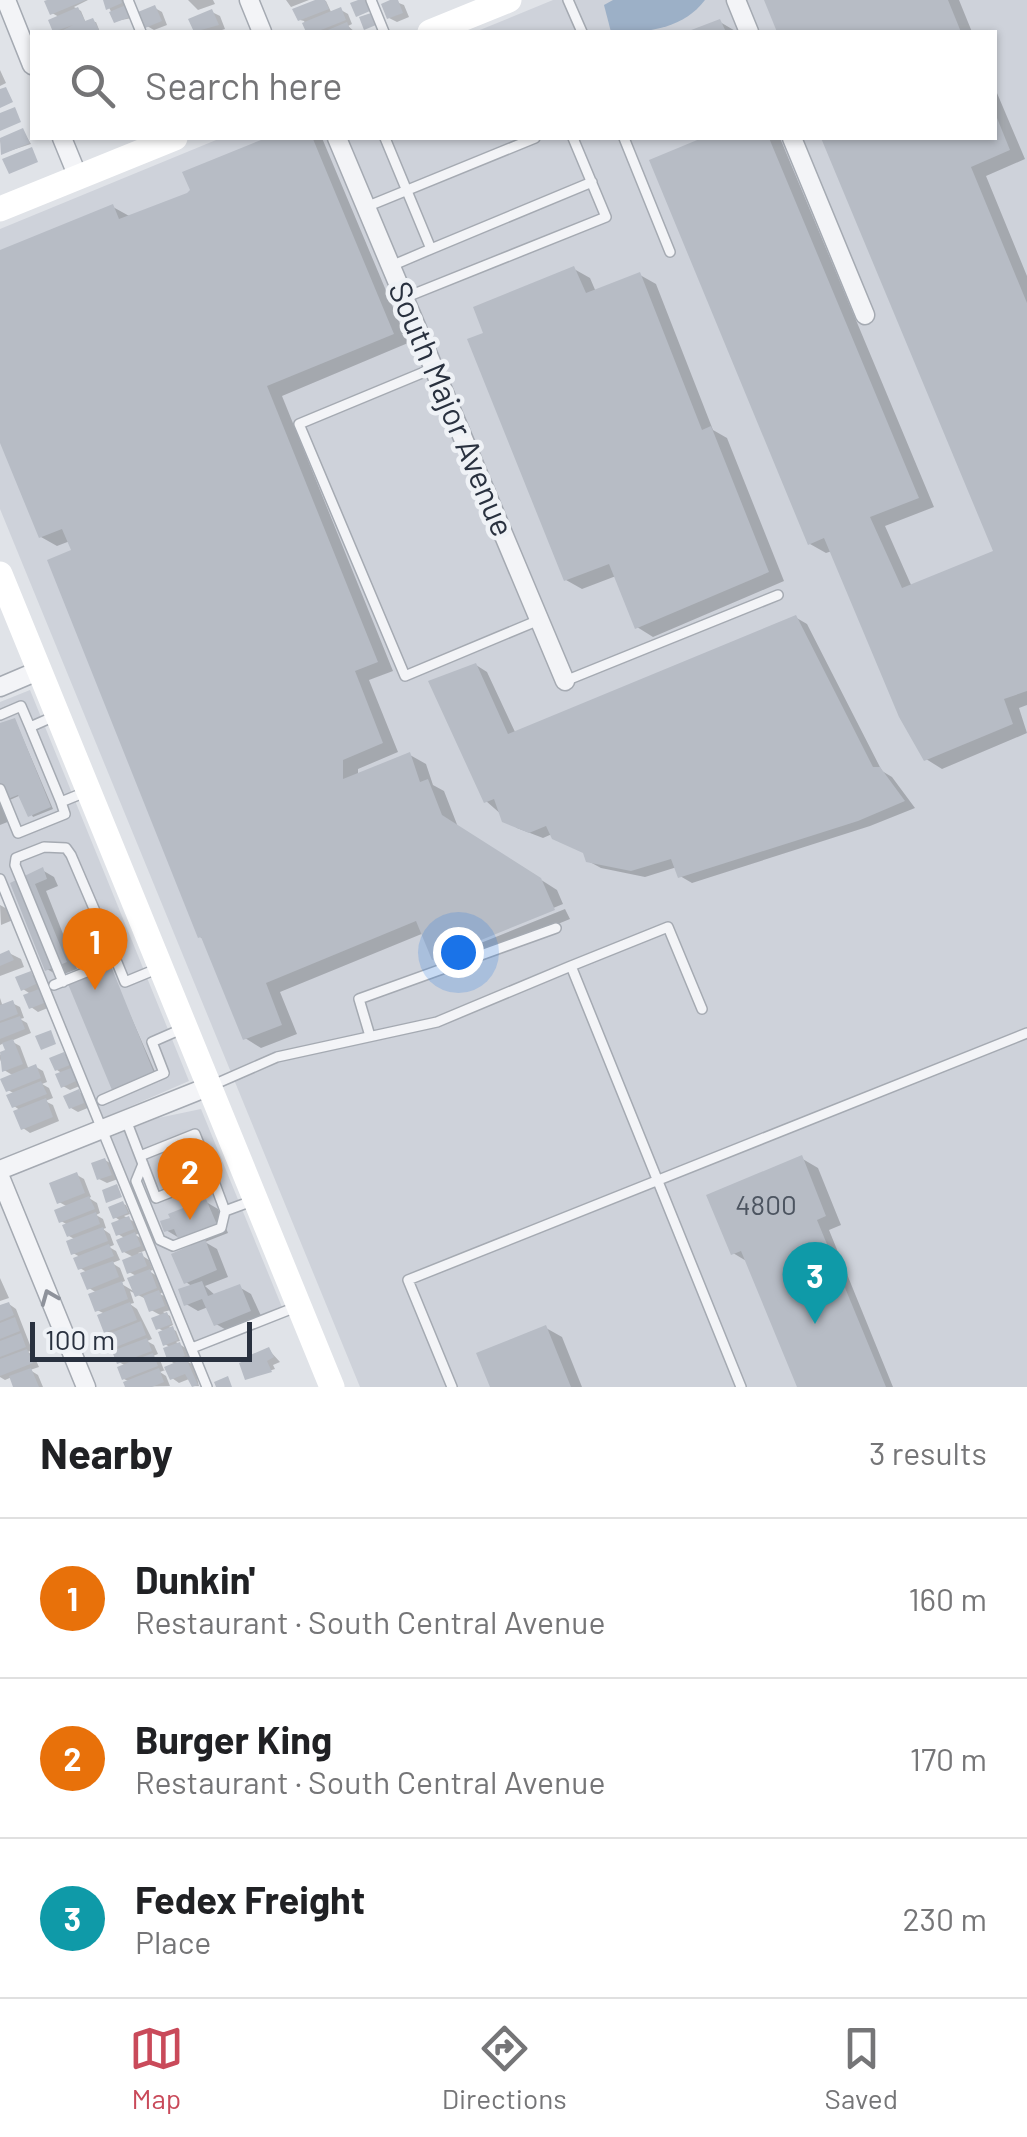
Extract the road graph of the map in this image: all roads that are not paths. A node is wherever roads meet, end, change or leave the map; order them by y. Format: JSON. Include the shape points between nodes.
{"nodes":[{"id":1,"x":6,"y":0,"type":"edge"},
{"id":2,"x":128,"y":0,"type":"edge"},
{"id":3,"x":249,"y":0,"type":"edge"},
{"id":4,"x":371,"y":0,"type":"edge"},
{"id":5,"x":568,"y":0,"type":"edge"},
{"id":6,"x":736,"y":0,"type":"edge"},
{"id":7,"x":499,"y":2,"type":"edge"},
{"id":8,"x":140,"y":30,"type":"edge"},
{"id":9,"x":261,"y":30,"type":"edge"},
{"id":10,"x":383,"y":30,"type":"edge"},
{"id":11,"x":435,"y":30,"type":"edge"},
{"id":12,"x":581,"y":30,"type":"edge"},
{"id":13,"x":749,"y":30,"type":"edge"},
{"id":14,"x":30,"y":60,"type":"edge"},
{"id":15,"x":63,"y":140,"type":"edge"},
{"id":16,"x":170,"y":140,"type":"edge"},
{"id":17,"x":338,"y":140,"type":"edge"},
{"id":18,"x":385,"y":140,"type":"edge"},
{"id":19,"x":530,"y":140,"type":"edge"},
{"id":20,"x":574,"y":140,"type":"edge"},
{"id":21,"x":625,"y":140,"type":"edge"},
{"id":22,"x":793,"y":140,"type":"edge"},
{"id":23,"x":78,"y":177,"type":"junction"},
{"id":24,"x":592,"y":182,"type":"junction"},
{"id":25,"x":406,"y":191,"type":"junction"},
{"id":26,"x":366,"y":207,"type":"junction"},
{"id":27,"x":0,"y":209,"type":"edge"},
{"id":28,"x":430,"y":249,"type":"junction"},
{"id":29,"x":670,"y":252,"type":"dead end"},
{"id":30,"x":391,"y":266,"type":"junction"},
{"id":31,"x":404,"y":298,"type":"junction"},
{"id":32,"x":864,"y":315,"type":"dead end"},
{"id":33,"x":434,"y":368,"type":"junction"},
{"id":34,"x":0,"y":574,"type":"edge"},
{"id":35,"x":778,"y":595,"type":"dead end"},
{"id":36,"x":539,"y":620,"type":"junction"},
{"id":37,"x":40,"y":670,"type":"junction"},
{"id":38,"x":565,"y":681,"type":"joint"},
{"id":39,"x":0,"y":686,"type":"edge"},
{"id":40,"x":0,"y":715,"type":"edge"},
{"id":41,"x":58,"y":715,"type":"junction"},
{"id":42,"x":30,"y":726,"type":"junction"},
{"id":43,"x":0,"y":789,"type":"edge"},
{"id":44,"x":89,"y":791,"type":"junction"},
{"id":45,"x":61,"y":802,"type":"junction"},
{"id":46,"x":0,"y":878,"type":"edge"},
{"id":47,"x":556,"y":928,"type":"dead end"},
{"id":48,"x":116,"y":960,"type":"junction"},
{"id":49,"x":571,"y":966,"type":"junction"},
{"id":50,"x":161,"y":967,"type":"junction"},
{"id":51,"x":702,"y":1009,"type":"dead end"},
{"id":52,"x":186,"y":1027,"type":"junction"},
{"id":53,"x":1027,"y":1033,"type":"edge"},
{"id":54,"x":370,"y":1036,"type":"junction"},
{"id":55,"x":210,"y":1086,"type":"junction"},
{"id":56,"x":102,"y":1100,"type":"dead end"},
{"id":57,"x":125,"y":1118,"type":"junction"},
{"id":58,"x":102,"y":1128,"type":"junction"},
{"id":59,"x":141,"y":1160,"type":"junction"},
{"id":60,"x":0,"y":1173,"type":"edge"},
{"id":61,"x":212,"y":1176,"type":"junction"},
{"id":62,"x":660,"y":1180,"type":"junction"},
{"id":63,"x":256,"y":1199,"type":"junction"},
{"id":64,"x":225,"y":1212,"type":"junction"},
{"id":65,"x":299,"y":1306,"type":"junction"},
{"id":66,"x":192,"y":1348,"type":"junction"},
{"id":67,"x":86,"y":1387,"type":"edge"},
{"id":68,"x":208,"y":1387,"type":"edge"},
{"id":69,"x":332,"y":1387,"type":"edge"},
{"id":70,"x":452,"y":1387,"type":"edge"},
{"id":71,"x":740,"y":1387,"type":"edge"}],
"edges":[{"from":1,"to":14,"type":"street"},
{"from":2,"to":8,"type":"lane"},
{"from":3,"to":9,"type":"street"},
{"from":4,"to":10,"type":"lane"},
{"from":5,"to":12,"type":"lane"},
{"from":6,"to":13,"type":"street"},
{"from":7,"to":11,"type":"main road"},
{"from":15,"to":23,"type":"street"},
{"from":16,"to":23,"type":"main road"},
{"from":17,"to":26,"type":"street","name":"South Major Avenue"},
{"from":18,"to":25,"type":"lane"},
{"from":19,"to":25,"type":"lane"},
{"from":20,"to":24,"type":"lane"},
{"from":21,"to":29,"type":"lane"},
{"from":22,"to":32,"type":"street"},
{"from":23,"to":27,"type":"main road"},
{"from":24,"to":28,"type":"lane"},
{"from":24,"to":31,"type":"lane","via":[[606,217]]},
{"from":25,"to":26,"type":"lane"},
{"from":25,"to":28,"type":"lane"},
{"from":26,"to":30,"type":"street","name":"South Major Avenue"},
{"from":28,"to":30,"type":"lane"},
{"from":30,"to":31,"type":"street","name":"South Major Avenue"},
{"from":31,"to":33,"type":"street","name":"South Major Avenue"},
{"from":33,"to":36,"type":"street","name":"South Major Avenue"},
{"from":33,"to":36,"type":"lane","via":[[299,424],[405,676]]},
{"from":34,"to":37,"type":"main road"},
{"from":35,"to":38,"type":"lane"},
{"from":36,"to":38,"type":"street","name":"South Major Avenue"},
{"from":37,"to":39,"type":"street"},
{"from":37,"to":41,"type":"main road"},
{"from":40,"to":42,"type":"lane","via":[[21,706]]},
{"from":41,"to":42,"type":"lane"},
{"from":41,"to":44,"type":"main road"},
{"from":42,"to":45,"type":"lane"},
{"from":43,"to":45,"type":"lane","via":[[18,833],[65,814]]},
{"from":44,"to":45,"type":"lane"},
{"from":44,"to":50,"type":"main road"},
{"from":46,"to":58,"type":"lane"},
{"from":47,"to":54,"type":"lane","via":[[359,1000]]},
{"from":48,"to":48,"type":"lane","via":[[58,984],[16,858],[44,847],[66,848]]},
{"from":48,"to":50,"type":"lane","via":[[125,982]]},
{"from":49,"to":51,"type":"lane","via":[[668,927]]},
{"from":49,"to":54,"type":"lane","via":[[438,1022]]},
{"from":49,"to":62,"type":"lane"},
{"from":50,"to":52,"type":"main road"},
{"from":52,"to":55,"type":"main road"},
{"from":52,"to":56,"type":"lane","via":[[152,1042],[164,1073]]},
{"from":53,"to":62,"type":"lane"},
{"from":54,"to":55,"type":"lane","via":[[277,1057]]},
{"from":55,"to":57,"type":"street"},
{"from":55,"to":63,"type":"main road"},
{"from":57,"to":58,"type":"street"},
{"from":57,"to":59,"type":"lane"},
{"from":58,"to":60,"type":"street"},
{"from":58,"to":66,"type":"lane"},
{"from":59,"to":61,"type":"lane","via":[[156,1198]]},
{"from":59,"to":61,"type":"lane","via":[[195,1134]]},
{"from":59,"to":64,"type":"lane","via":[[136,1181],[160,1240],[173,1246],[220,1228]]},
{"from":67,"to":60,"type":"street","one_way":true},
{"from":61,"to":64,"type":"lane"},
{"from":62,"to":70,"type":"lane","via":[[408,1280]]},
{"from":62,"to":71,"type":"lane"},
{"from":63,"to":64,"type":"lane"},
{"from":63,"to":65,"type":"main road"},
{"from":65,"to":66,"type":"lane"},
{"from":65,"to":69,"type":"main road"},
{"from":66,"to":68,"type":"lane"}]}
